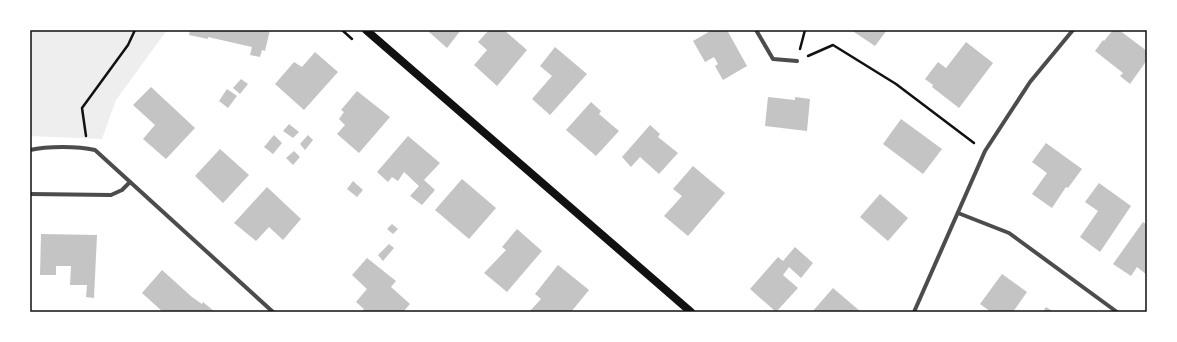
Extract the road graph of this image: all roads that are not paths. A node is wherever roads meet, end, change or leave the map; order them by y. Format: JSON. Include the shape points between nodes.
{"nodes":[{"id":1,"x":366,"y":30,"type":"edge"},
{"id":2,"x":756,"y":30,"type":"edge"},
{"id":3,"x":1073,"y":30,"type":"edge"},
{"id":4,"x":797,"y":61,"type":"road end"},
{"id":5,"x":30,"y":150,"type":"edge"},
{"id":6,"x":130,"y":182,"type":"junction"},
{"id":7,"x":30,"y":194,"type":"edge"},
{"id":8,"x":958,"y":213,"type":"junction"},
{"id":9,"x":273,"y":312,"type":"edge"},
{"id":10,"x":691,"y":312,"type":"edge"},
{"id":11,"x":914,"y":312,"type":"edge"},
{"id":12,"x":1117,"y":312,"type":"edge"}],
"edges":[{"from":1,"to":10,"type":"main road"},
{"from":2,"to":4,"type":"street","via":[[773,59]]},
{"from":3,"to":8,"type":"street","via":[[1030,82],[985,151]]},
{"from":5,"to":6,"type":"street","via":[[95,150]]},
{"from":6,"to":7,"type":"street","via":[[122,190],[111,194]]},
{"from":6,"to":9,"type":"street"},
{"from":8,"to":11,"type":"street"},
{"from":8,"to":12,"type":"street","via":[[1009,234]]}]}
